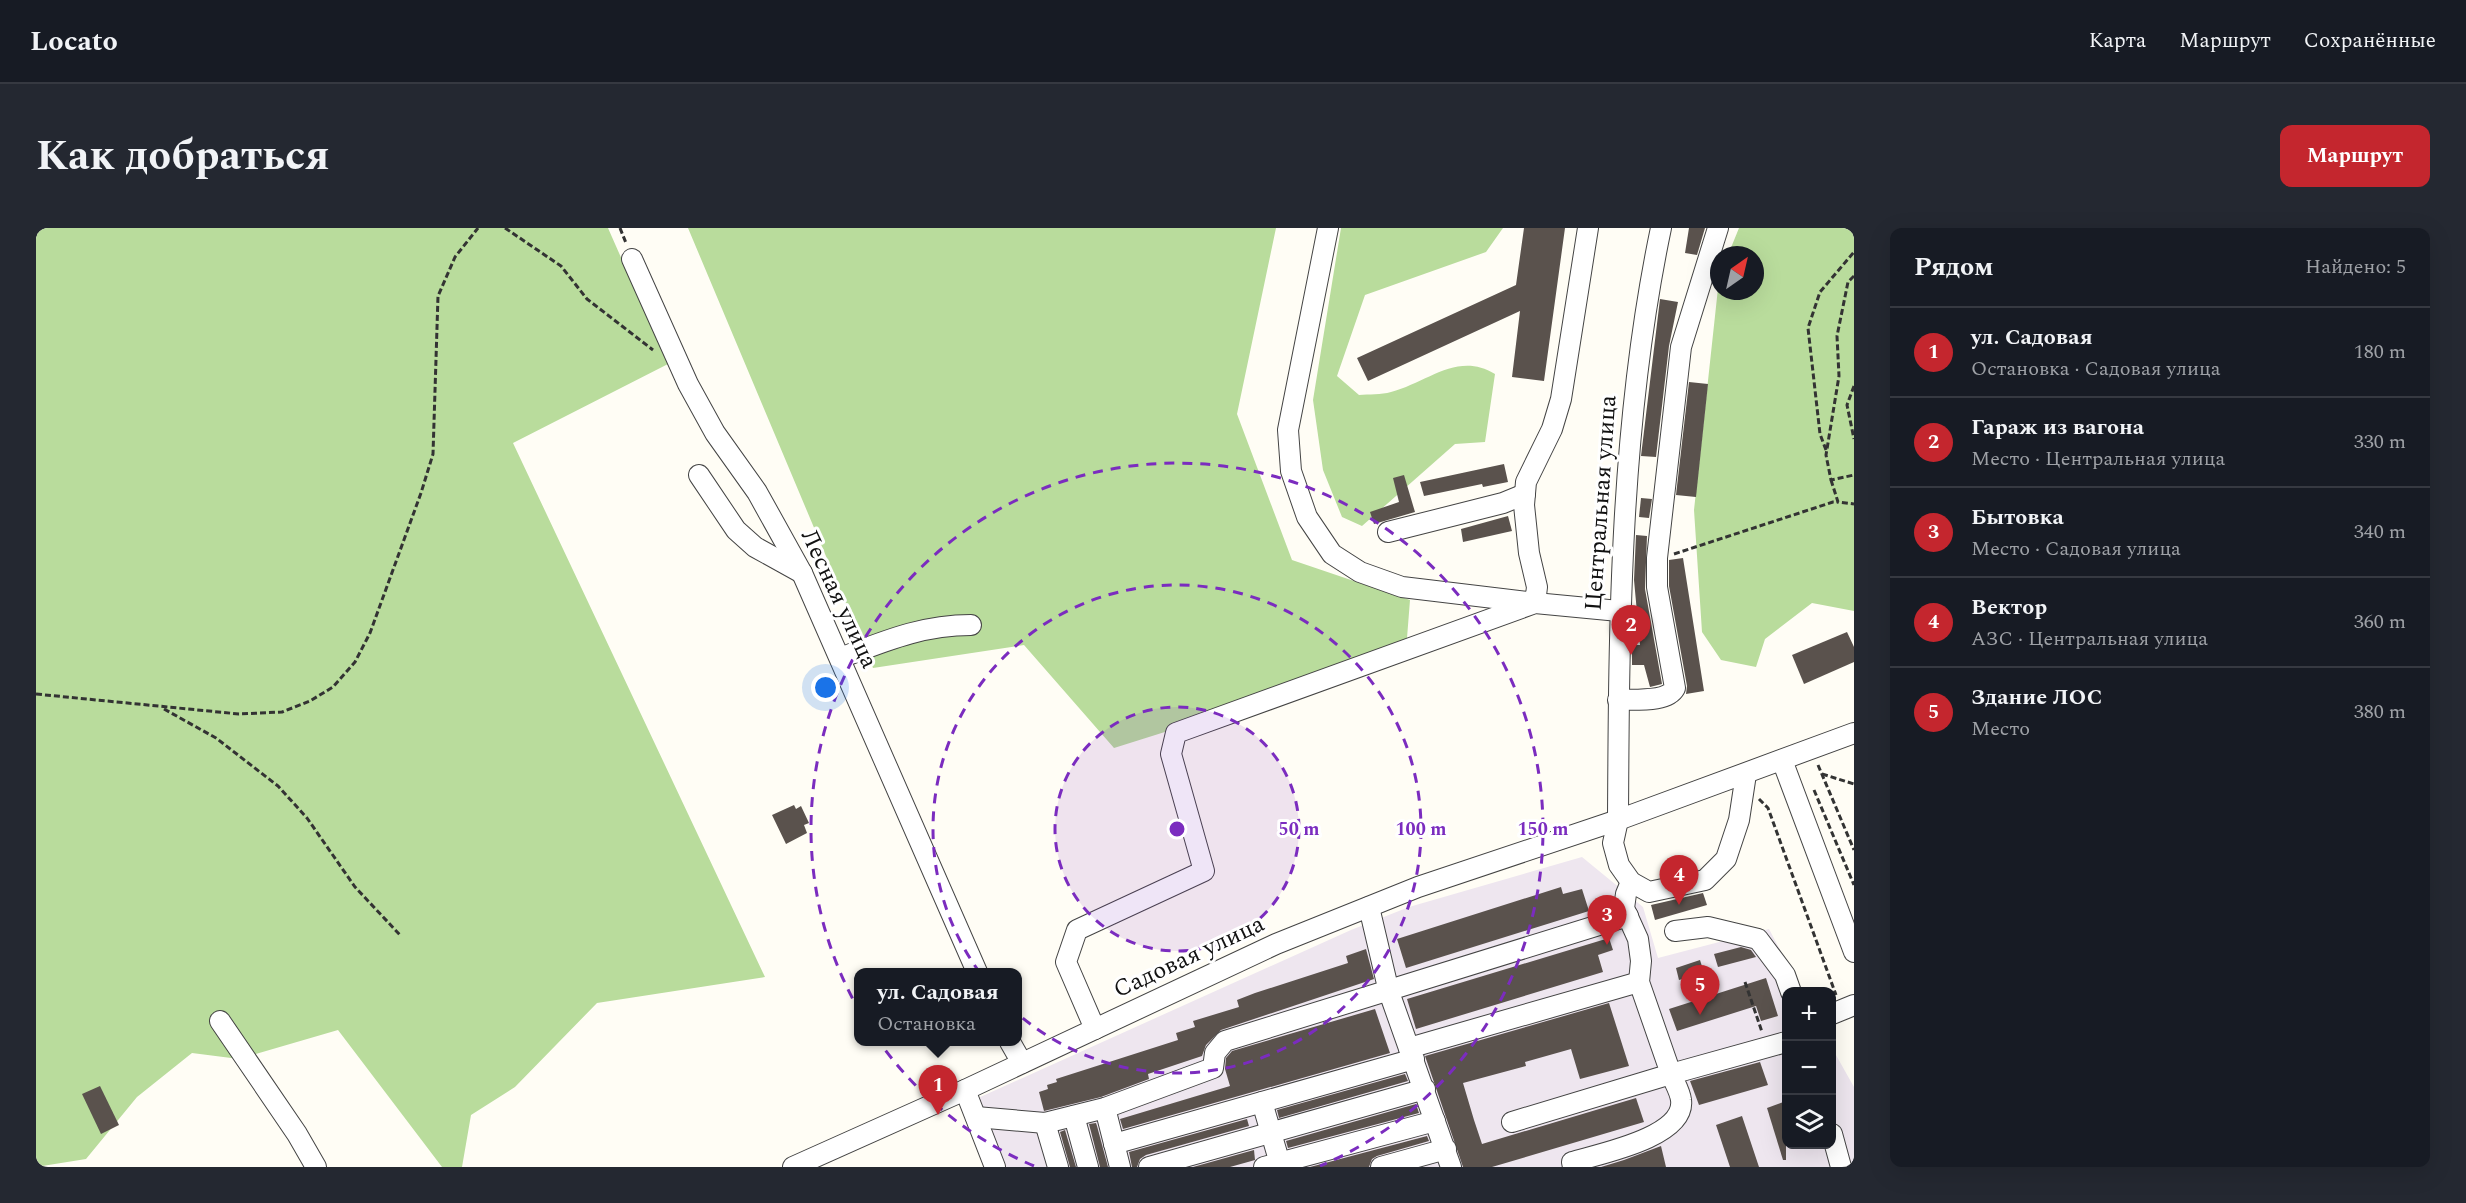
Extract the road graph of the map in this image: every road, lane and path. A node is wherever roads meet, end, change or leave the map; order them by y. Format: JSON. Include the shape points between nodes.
{"nodes":[{"id":1,"x":478,"y":228,"type":"edge"},
{"id":2,"x":505,"y":228,"type":"edge"},
{"id":3,"x":1328,"y":228,"type":"edge"},
{"id":4,"x":1588,"y":228,"type":"edge"},
{"id":5,"x":1661,"y":228,"type":"edge"},
{"id":6,"x":1718,"y":228,"type":"edge"},
{"id":7,"x":1854,"y":252,"type":"edge"},
{"id":8,"x":632,"y":259,"type":"dead end"},
{"id":9,"x":1854,"y":276,"type":"edge"},
{"id":10,"x":680,"y":367,"type":"junction"},
{"id":11,"x":1854,"y":386,"type":"edge"},
{"id":12,"x":1854,"y":439,"type":"edge"},
{"id":13,"x":1827,"y":453,"type":"junction"},
{"id":14,"x":699,"y":475,"type":"dead end"},
{"id":15,"x":1854,"y":475,"type":"edge"},
{"id":16,"x":1831,"y":480,"type":"junction"},
{"id":17,"x":1525,"y":494,"type":"junction"},
{"id":18,"x":1838,"y":502,"type":"junction"},
{"id":19,"x":1854,"y":504,"type":"edge"},
{"id":20,"x":1388,"y":532,"type":"dead end"},
{"id":21,"x":1657,"y":558,"type":"junction"},
{"id":22,"x":802,"y":573,"type":"junction"},
{"id":23,"x":1534,"y":603,"type":"junction"},
{"id":24,"x":1619,"y":611,"type":"junction"},
{"id":25,"x":971,"y":625,"type":"dead end"},
{"id":26,"x":840,"y":658,"type":"junction"},
{"id":27,"x":36,"y":694,"type":"edge"},
{"id":28,"x":1618,"y":700,"type":"junction"},
{"id":29,"x":163,"y":708,"type":"junction"},
{"id":30,"x":1854,"y":733,"type":"edge"},
{"id":31,"x":1816,"y":748,"type":"junction"},
{"id":32,"x":1782,"y":760,"type":"junction"},
{"id":33,"x":1746,"y":774,"type":"junction"},
{"id":34,"x":1822,"y":774,"type":"junction"},
{"id":35,"x":1854,"y":784,"type":"edge"},
{"id":36,"x":1812,"y":787,"type":"dead end"},
{"id":37,"x":1743,"y":794,"type":"junction"},
{"id":38,"x":1618,"y":820,"type":"junction"},
{"id":39,"x":1854,"y":850,"type":"edge"},
{"id":40,"x":1631,"y":882,"type":"junction"},
{"id":41,"x":1854,"y":885,"type":"edge"},
{"id":42,"x":1369,"y":907,"type":"junction"},
{"id":43,"x":1628,"y":916,"type":"junction"},
{"id":44,"x":1675,"y":931,"type":"dead end"},
{"id":45,"x":400,"y":935,"type":"dead end"},
{"id":46,"x":1854,"y":952,"type":"edge"},
{"id":47,"x":975,"y":968,"type":"edge"},
{"id":48,"x":1639,"y":982,"type":"junction"},
{"id":49,"x":1745,"y":982,"type":"dead end"},
{"id":50,"x":1789,"y":987,"type":"edge"},
{"id":51,"x":1389,"y":992,"type":"junction"},
{"id":52,"x":1843,"y":1009,"type":"edge"},
{"id":53,"x":220,"y":1021,"type":"dead end"},
{"id":54,"x":1095,"y":1029,"type":"junction"},
{"id":55,"x":1777,"y":1045,"type":"edge"},
{"id":56,"x":1013,"y":1046,"type":"edge"},
{"id":57,"x":1412,"y":1054,"type":"junction"},
{"id":58,"x":1022,"y":1063,"type":"junction"},
{"id":59,"x":1671,"y":1074,"type":"junction"},
{"id":60,"x":1425,"y":1089,"type":"junction"},
{"id":61,"x":965,"y":1090,"type":"junction"},
{"id":62,"x":1262,"y":1102,"type":"junction"},
{"id":63,"x":1105,"y":1108,"type":"junction"},
{"id":64,"x":1074,"y":1116,"type":"junction"},
{"id":65,"x":976,"y":1117,"type":"junction"},
{"id":66,"x":1435,"y":1122,"type":"junction"},
{"id":67,"x":1512,"y":1122,"type":"dead end"},
{"id":68,"x":1045,"y":1123,"type":"junction"},
{"id":69,"x":1271,"y":1133,"type":"junction"},
{"id":70,"x":1114,"y":1144,"type":"junction"},
{"id":71,"x":1836,"y":1149,"type":"edge"},
{"id":72,"x":1448,"y":1158,"type":"edge"},
{"id":73,"x":1275,"y":1166,"type":"edge"},
{"id":74,"x":316,"y":1167,"type":"edge"},
{"id":75,"x":793,"y":1167,"type":"edge"},
{"id":76,"x":995,"y":1167,"type":"edge"},
{"id":77,"x":1058,"y":1167,"type":"edge"},
{"id":78,"x":1088,"y":1167,"type":"edge"},
{"id":79,"x":1120,"y":1167,"type":"edge"},
{"id":80,"x":1149,"y":1167,"type":"edge"},
{"id":81,"x":1381,"y":1167,"type":"edge"},
{"id":82,"x":1573,"y":1167,"type":"edge"},
{"id":83,"x":1841,"y":1167,"type":"edge"}],
"edges":[{"from":1,"to":29,"type":"path","via":[[456,257],[438,296],[433,454],[370,633],[356,662],[333,687],[282,712],[239,714]]},
{"from":2,"to":10,"type":"path","via":[[561,266],[587,299],[629,334]]},
{"from":3,"to":23,"type":"street","via":[[1288,430],[1291,471],[1306,517],[1332,554],[1360,572],[1402,587]]},
{"from":4,"to":17,"type":"street","via":[[1561,399],[1552,429],[1531,468]]},
{"from":5,"to":24,"type":"street","name":"Центральная улица","via":[[1636,375]]},
{"from":6,"to":21,"type":"street","via":[[1681,347]]},
{"from":7,"to":13,"type":"path","via":[[1820,292],[1808,328],[1820,434]]},
{"from":8,"to":10,"type":"street","name":"Лесная улица"},
{"from":9,"to":13,"type":"path","via":[[1848,282],[1837,336],[1839,376]]},
{"from":10,"to":22,"type":"street","name":"Лесная улица","via":[[715,433],[757,492]]},
{"from":11,"to":12,"type":"path","via":[[1847,405]]},
{"from":13,"to":16,"type":"path"},
{"from":14,"to":22,"type":"street","via":[[736,530],[755,547]]},
{"from":15,"to":16,"type":"path"},
{"from":16,"to":18,"type":"path"},
{"from":17,"to":20,"type":"street"},
{"from":17,"to":23,"type":"street","via":[[1536,587]]},
{"from":18,"to":19,"type":"path"},
{"from":18,"to":21,"type":"path"},
{"from":21,"to":28,"type":"street","via":[[1657,587],[1675,688],[1665,697]]},
{"from":22,"to":26,"type":"street","name":"Лесная улица"},
{"from":23,"to":24,"type":"street"},
{"from":23,"to":54,"type":"street","via":[[1176,733],[1171,754],[1204,871],[1077,930],[1066,962]]},
{"from":24,"to":28,"type":"street","name":"Центральная улица"},
{"from":25,"to":26,"type":"street","via":[[939,625]]},
{"from":26,"to":47,"type":"street","name":"Лесная улица"},
{"from":27,"to":29,"type":"path"},
{"from":28,"to":38,"type":"street","name":"Центральная улица"},
{"from":29,"to":45,"type":"path","via":[[216,738],[278,786],[307,818],[355,887]]},
{"from":30,"to":31,"type":"street","name":"Садовая улица"},
{"from":31,"to":32,"type":"street","name":"Садовая улица"},
{"from":31,"to":34,"type":"path"},
{"from":32,"to":33,"type":"street","name":"Садовая улица"},
{"from":32,"to":46,"type":"street"},
{"from":33,"to":37,"type":"street"},
{"from":33,"to":38,"type":"street","name":"Садовая улица"},
{"from":34,"to":35,"type":"path"},
{"from":34,"to":39,"type":"path"},
{"from":36,"to":41,"type":"path"},
{"from":37,"to":40,"type":"street","via":[[1740,820],[1726,859],[1705,880],[1649,892]]},
{"from":37,"to":52,"type":"path","via":[[1760,799],[1768,808]]},
{"from":38,"to":40,"type":"street","name":"Центральная улица","via":[[1614,843],[1619,865]]},
{"from":38,"to":42,"type":"street","name":"Садовая улица"},
{"from":40,"to":43,"type":"street","via":[[1624,908]]},
{"from":42,"to":51,"type":"street"},
{"from":42,"to":54,"type":"street","name":"Садовая улица","via":[[1276,944]]},
{"from":43,"to":48,"type":"street","via":[[1638,939]]},
{"from":43,"to":51,"type":"street"},
{"from":44,"to":50,"type":"street","via":[[1708,927],[1758,939],[1780,967]]},
{"from":48,"to":57,"type":"street"},
{"from":48,"to":59,"type":"street"},
{"from":49,"to":55,"type":"path"},
{"from":51,"to":57,"type":"street"},
{"from":51,"to":63,"type":"street","via":[[1225,1041],[1215,1053],[1213,1068]]},
{"from":53,"to":74,"type":"street"},
{"from":54,"to":58,"type":"street","name":"Садовая улица"},
{"from":55,"to":59,"type":"street"},
{"from":56,"to":58,"type":"street"},
{"from":57,"to":60,"type":"street"},
{"from":57,"to":62,"type":"street"},
{"from":58,"to":61,"type":"street","name":"Садовая улица"},
{"from":59,"to":67,"type":"street"},
{"from":59,"to":82,"type":"street","via":[[1682,1101],[1677,1119],[1659,1134],[1572,1162]]},
{"from":60,"to":66,"type":"street"},
{"from":60,"to":69,"type":"street"},
{"from":61,"to":65,"type":"street"},
{"from":61,"to":75,"type":"street","name":"Садовая улица"},
{"from":62,"to":69,"type":"street"},
{"from":62,"to":70,"type":"street"},
{"from":63,"to":64,"type":"street"},
{"from":63,"to":70,"type":"street"},
{"from":64,"to":68,"type":"street"},
{"from":64,"to":78,"type":"street"},
{"from":65,"to":68,"type":"street"},
{"from":65,"to":76,"type":"street"},
{"from":66,"to":72,"type":"street"},
{"from":66,"to":73,"type":"street"},
{"from":68,"to":77,"type":"street"},
{"from":69,"to":73,"type":"street"},
{"from":69,"to":80,"type":"street"},
{"from":70,"to":79,"type":"street"},
{"from":71,"to":83,"type":"street"},
{"from":72,"to":81,"type":"street"}]}
